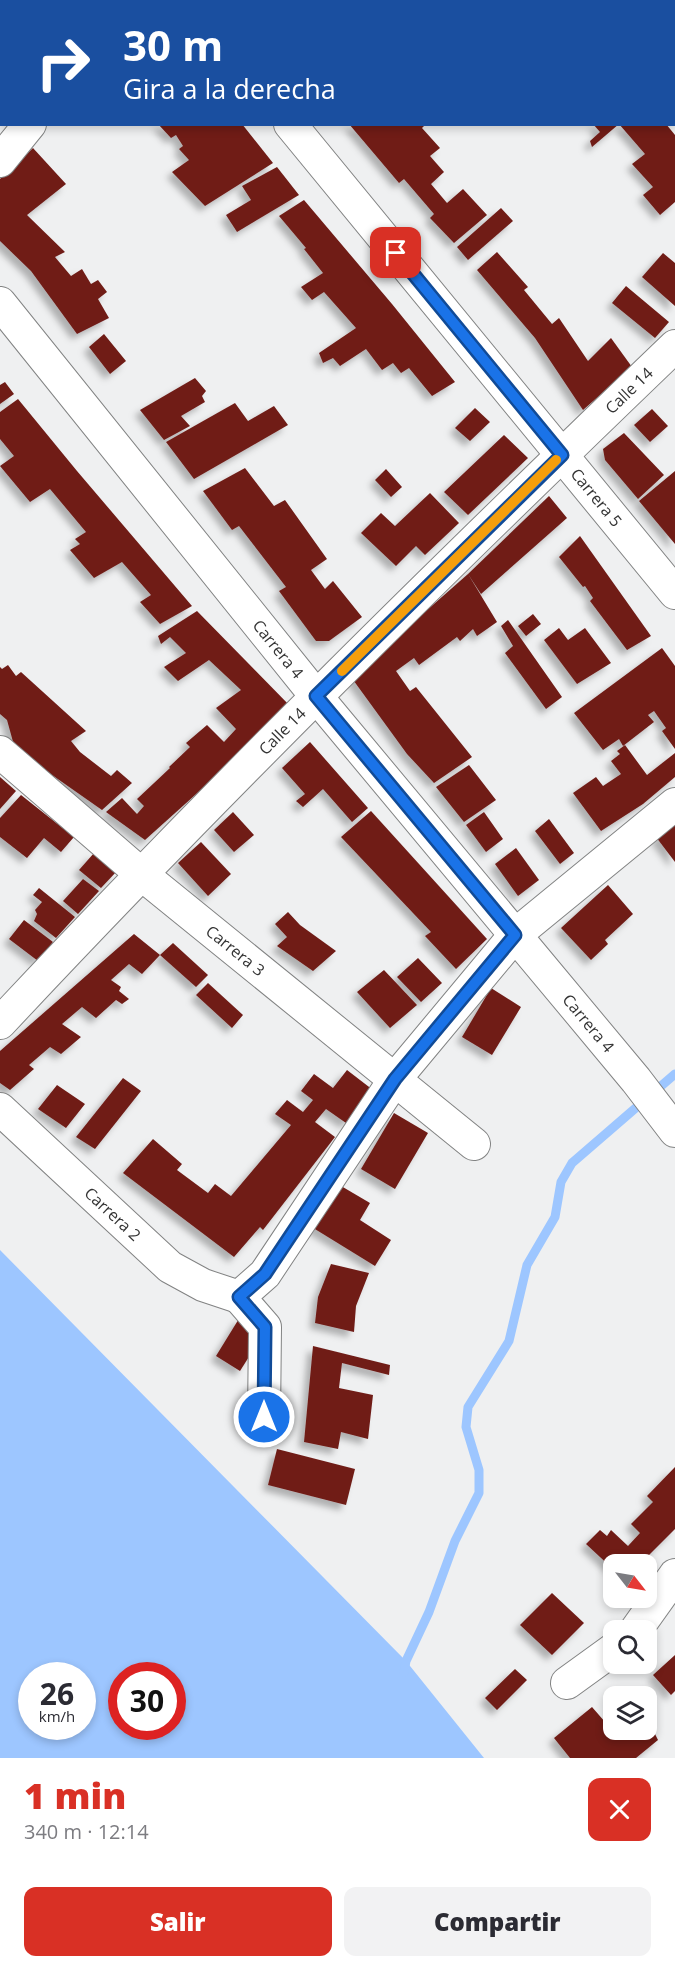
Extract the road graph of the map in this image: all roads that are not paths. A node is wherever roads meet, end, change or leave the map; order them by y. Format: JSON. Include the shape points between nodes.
{"nodes":[{"id":1,"x":28,"y":126,"type":"edge"},
{"id":2,"x":292,"y":126,"type":"edge"},
{"id":3,"x":0,"y":161,"type":"edge"},
{"id":4,"x":0,"y":303,"type":"edge"},
{"id":5,"x":675,"y":346,"type":"edge"},
{"id":6,"x":562,"y":455,"type":"junction"},
{"id":7,"x":675,"y":592,"type":"edge"},
{"id":8,"x":316,"y":696,"type":"junction"},
{"id":9,"x":0,"y":752,"type":"edge"},
{"id":10,"x":675,"y":804,"type":"edge"},
{"id":11,"x":140,"y":873,"type":"junction"},
{"id":12,"x":515,"y":935,"type":"junction"},
{"id":13,"x":0,"y":1023,"type":"edge"},
{"id":14,"x":395,"y":1079,"type":"junction"},
{"id":15,"x":0,"y":1109,"type":"edge"},
{"id":16,"x":675,"y":1131,"type":"edge"},
{"id":17,"x":474,"y":1144,"type":"dead end"},
{"id":18,"x":239,"y":1297,"type":"junction"},
{"id":19,"x":264,"y":1417,"type":"dead end"},
{"id":20,"x":675,"y":1575,"type":"edge"},
{"id":21,"x":643,"y":1620,"type":"edge"},
{"id":22,"x":603,"y":1657,"type":"edge"},
{"id":23,"x":567,"y":1683,"type":"dead end"}],
"edges":[{"from":1,"to":3,"type":"street"},
{"from":2,"to":6,"type":"street","name":"Carrera 5"},
{"from":4,"to":8,"type":"street","name":"Carrera 4"},
{"from":5,"to":6,"type":"street","name":"Calle 14"},
{"from":6,"to":7,"type":"street","name":"Carrera 5"},
{"from":6,"to":8,"type":"street","name":"Calle 14"},
{"from":8,"to":11,"type":"street","name":"Calle 14"},
{"from":8,"to":12,"type":"street","name":"Carrera 4"},
{"from":9,"to":11,"type":"street","name":"Carrera 3"},
{"from":10,"to":12,"type":"street"},
{"from":11,"to":13,"type":"street","name":"Calle 14"},
{"from":11,"to":14,"type":"street","name":"Carrera 3"},
{"from":12,"to":14,"type":"street"},
{"from":12,"to":16,"type":"street","name":"Carrera 4"},
{"from":14,"to":17,"type":"street","name":"Carrera 3"},
{"from":14,"to":18,"type":"street","via":[[265,1274]]},
{"from":15,"to":18,"type":"street","name":"Carrera 2","via":[[170,1268],[203,1286]]},
{"from":18,"to":19,"type":"street","via":[[265,1327]]},
{"from":20,"to":21,"type":"street"},
{"from":22,"to":23,"type":"street"}]}
